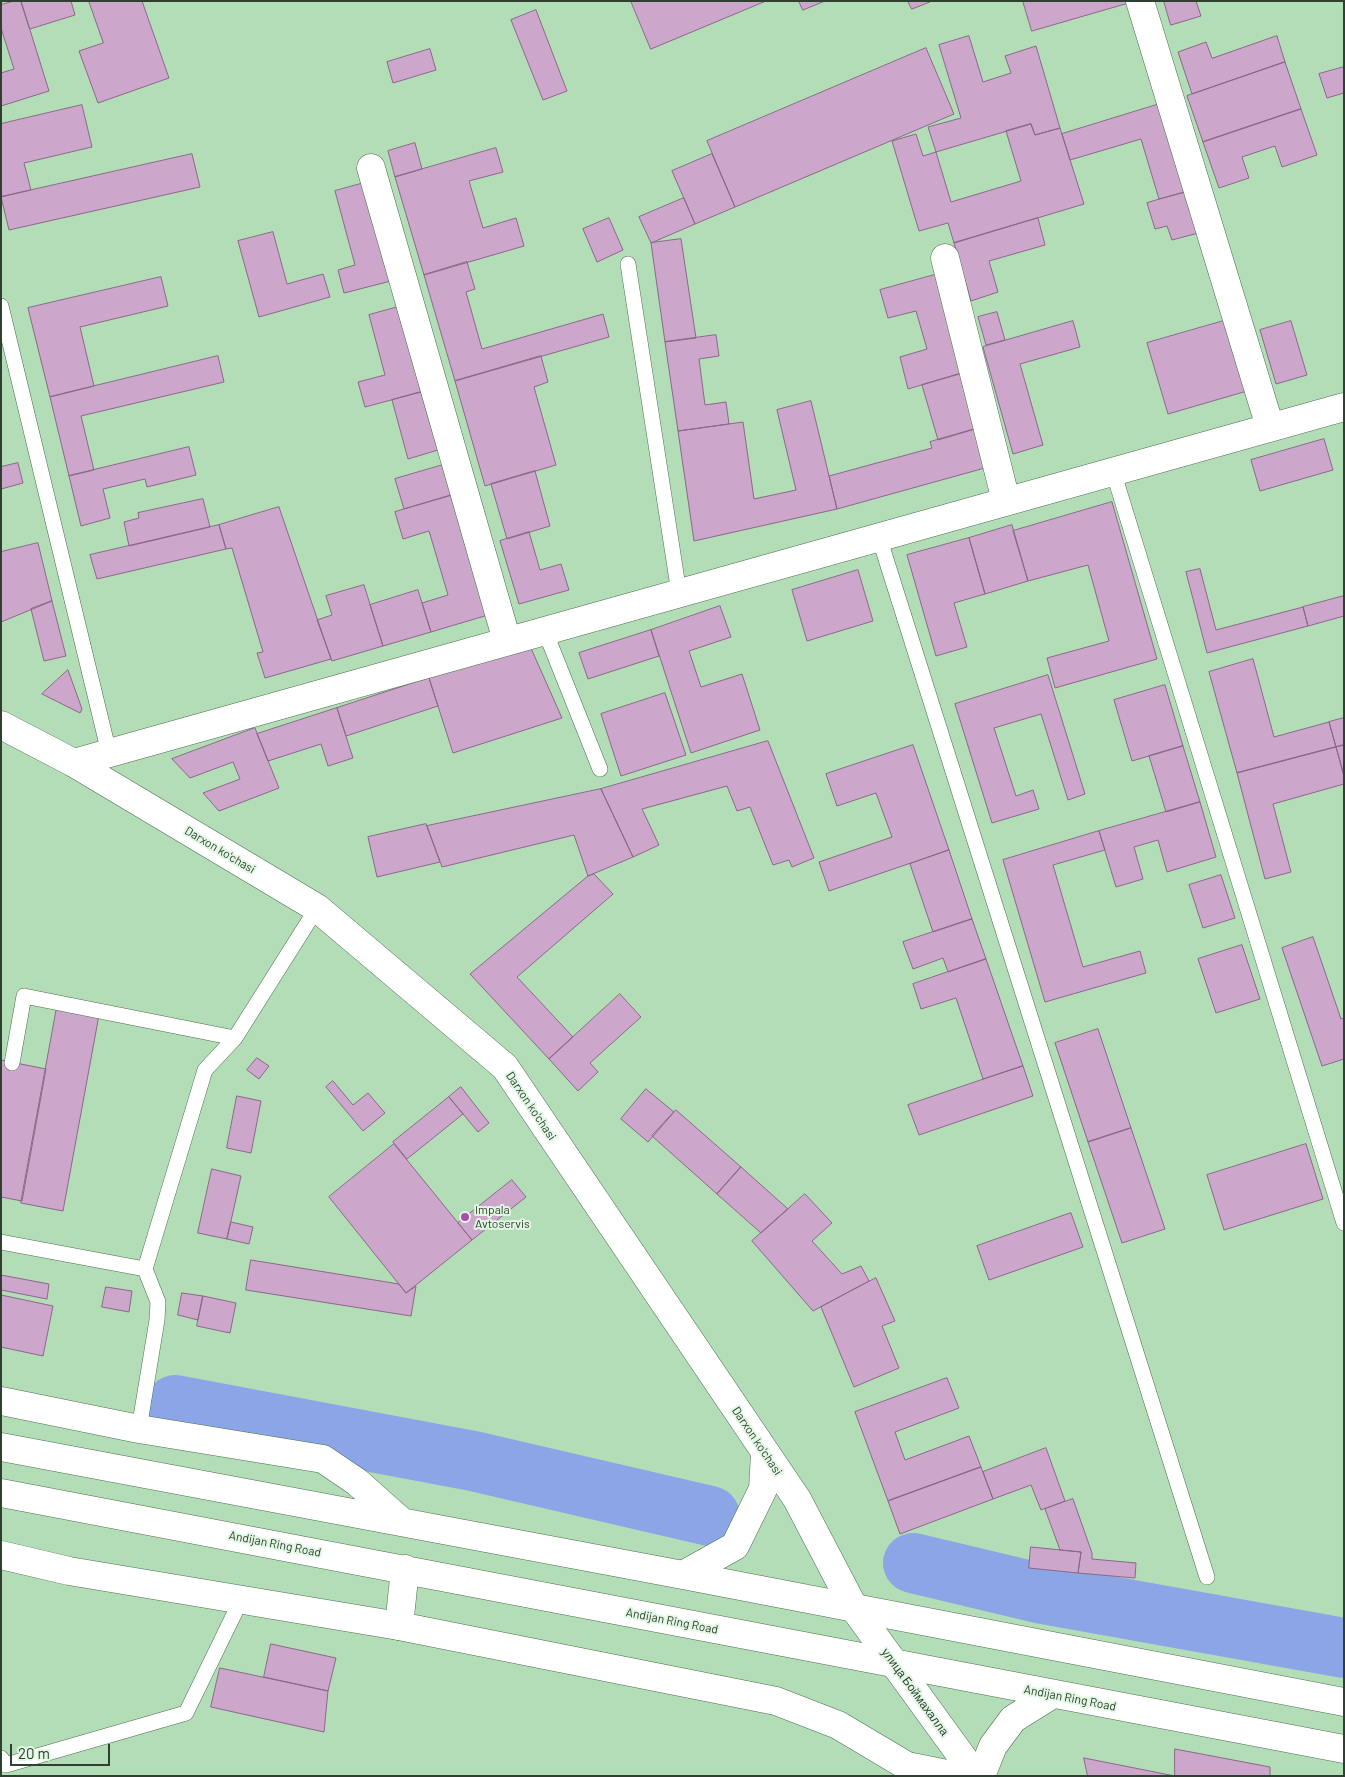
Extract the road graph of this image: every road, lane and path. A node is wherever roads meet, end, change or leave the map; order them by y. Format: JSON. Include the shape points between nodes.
{"nodes":[{"id":1,"x":1140,"y":1,"type":"edge"},
{"id":2,"x":371,"y":168,"type":"dead end"},
{"id":3,"x":945,"y":258,"type":"dead end"},
{"id":4,"x":628,"y":264,"type":"dead end"},
{"id":5,"x":1,"y":306,"type":"edge"},
{"id":6,"x":1344,"y":407,"type":"edge"},
{"id":7,"x":1270,"y":427,"type":"junction"},
{"id":8,"x":1113,"y":472,"type":"junction"},
{"id":9,"x":1006,"y":501,"type":"junction"},
{"id":10,"x":880,"y":537,"type":"junction"},
{"id":11,"x":679,"y":593,"type":"junction"},
{"id":12,"x":546,"y":631,"type":"junction"},
{"id":13,"x":507,"y":641,"type":"junction"},
{"id":14,"x":1,"y":725,"type":"edge"},
{"id":15,"x":109,"y":753,"type":"junction"},
{"id":16,"x":74,"y":763,"type":"junction"},
{"id":17,"x":600,"y":769,"type":"dead end"},
{"id":18,"x":318,"y":908,"type":"junction"},
{"id":19,"x":235,"y":1038,"type":"junction"},
{"id":20,"x":12,"y":1062,"type":"dead end"},
{"id":21,"x":1344,"y":1223,"type":"edge"},
{"id":22,"x":1,"y":1242,"type":"edge"},
{"id":23,"x":145,"y":1269,"type":"junction"},
{"id":24,"x":1,"y":1401,"type":"edge"},
{"id":25,"x":139,"y":1428,"type":"junction"},
{"id":26,"x":1,"y":1447,"type":"edge"},
{"id":27,"x":766,"y":1453,"type":"junction"},
{"id":28,"x":1,"y":1493,"type":"edge"},
{"id":29,"x":402,"y":1522,"type":"junction"},
{"id":30,"x":1,"y":1555,"type":"edge"},
{"id":31,"x":405,"y":1569,"type":"junction"},
{"id":32,"x":683,"y":1575,"type":"junction"},
{"id":33,"x":1207,"y":1577,"type":"dead end"},
{"id":34,"x":241,"y":1600,"type":"junction"},
{"id":35,"x":854,"y":1608,"type":"junction"},
{"id":36,"x":400,"y":1626,"type":"junction"},
{"id":37,"x":896,"y":1665,"type":"junction"},
{"id":38,"x":1053,"y":1694,"type":"junction"},
{"id":39,"x":1344,"y":1702,"type":"edge"},
{"id":40,"x":1344,"y":1749,"type":"edge"},
{"id":41,"x":1,"y":1758,"type":"edge"},
{"id":42,"x":906,"y":1771,"type":"edge"},
{"id":43,"x":957,"y":1776,"type":"edge"},
{"id":44,"x":976,"y":1776,"type":"edge"},
{"id":45,"x":981,"y":1776,"type":"edge"}],
"edges":[{"from":1,"to":7,"type":"main road"},
{"from":2,"to":13,"type":"main road"},
{"from":3,"to":9,"type":"main road"},
{"from":4,"to":11,"type":"lane"},
{"from":5,"to":15,"type":"lane"},
{"from":6,"to":7,"type":"main road"},
{"from":7,"to":8,"type":"main road"},
{"from":8,"to":9,"type":"main road"},
{"from":8,"to":21,"type":"lane"},
{"from":9,"to":10,"type":"main road"},
{"from":10,"to":11,"type":"main road"},
{"from":10,"to":33,"type":"lane"},
{"from":11,"to":12,"type":"main road"},
{"from":12,"to":13,"type":"main road"},
{"from":12,"to":17,"type":"lane"},
{"from":13,"to":15,"type":"main road"},
{"from":14,"to":16,"type":"main road","name":"Darxon ko'chasi"},
{"from":15,"to":16,"type":"main road"},
{"from":16,"to":18,"type":"main road","name":"Darxon ko'chasi"},
{"from":18,"to":19,"type":"lane"},
{"from":18,"to":27,"type":"main road","name":"Darxon ko'chasi","via":[[505,1068]]},
{"from":19,"to":20,"type":"lane","via":[[24,996]]},
{"from":19,"to":23,"type":"lane","via":[[205,1070]]},
{"from":22,"to":23,"type":"lane"},
{"from":23,"to":25,"type":"lane","via":[[158,1302]]},
{"from":24,"to":25,"type":"main road"},
{"from":25,"to":29,"type":"main road","via":[[323,1459],[357,1482]]},
{"from":26,"to":29,"type":"main road"},
{"from":27,"to":32,"type":"main road","via":[[763,1489],[735,1546]]},
{"from":27,"to":35,"type":"main road","name":"Darxon ko'chasi","via":[[797,1499]]},
{"from":28,"to":31,"type":"main road","name":"Andijan Ring Road"},
{"from":29,"to":32,"type":"main road"},
{"from":30,"to":34,"type":"main road","via":[[69,1571]]},
{"from":31,"to":36,"type":"main road"},
{"from":31,"to":37,"type":"main road","name":"Andijan Ring Road"},
{"from":32,"to":35,"type":"main road"},
{"from":34,"to":36,"type":"main road"},
{"from":34,"to":41,"type":"lane","via":[[186,1713],[6,1765]]},
{"from":35,"to":37,"type":"main road","name":"улица Боймахалла"},
{"from":35,"to":39,"type":"main road"},
{"from":36,"to":42,"type":"main road","via":[[776,1700],[838,1725]]},
{"from":37,"to":38,"type":"main road","name":"Andijan Ring Road"},
{"from":37,"to":44,"type":"main road","name":"улица Боймахалла"},
{"from":38,"to":40,"type":"main road","name":"Andijan Ring Road"},
{"from":38,"to":45,"type":"main road","via":[[1013,1719],[994,1746]]},
{"from":42,"to":43,"type":"main road"}]}
